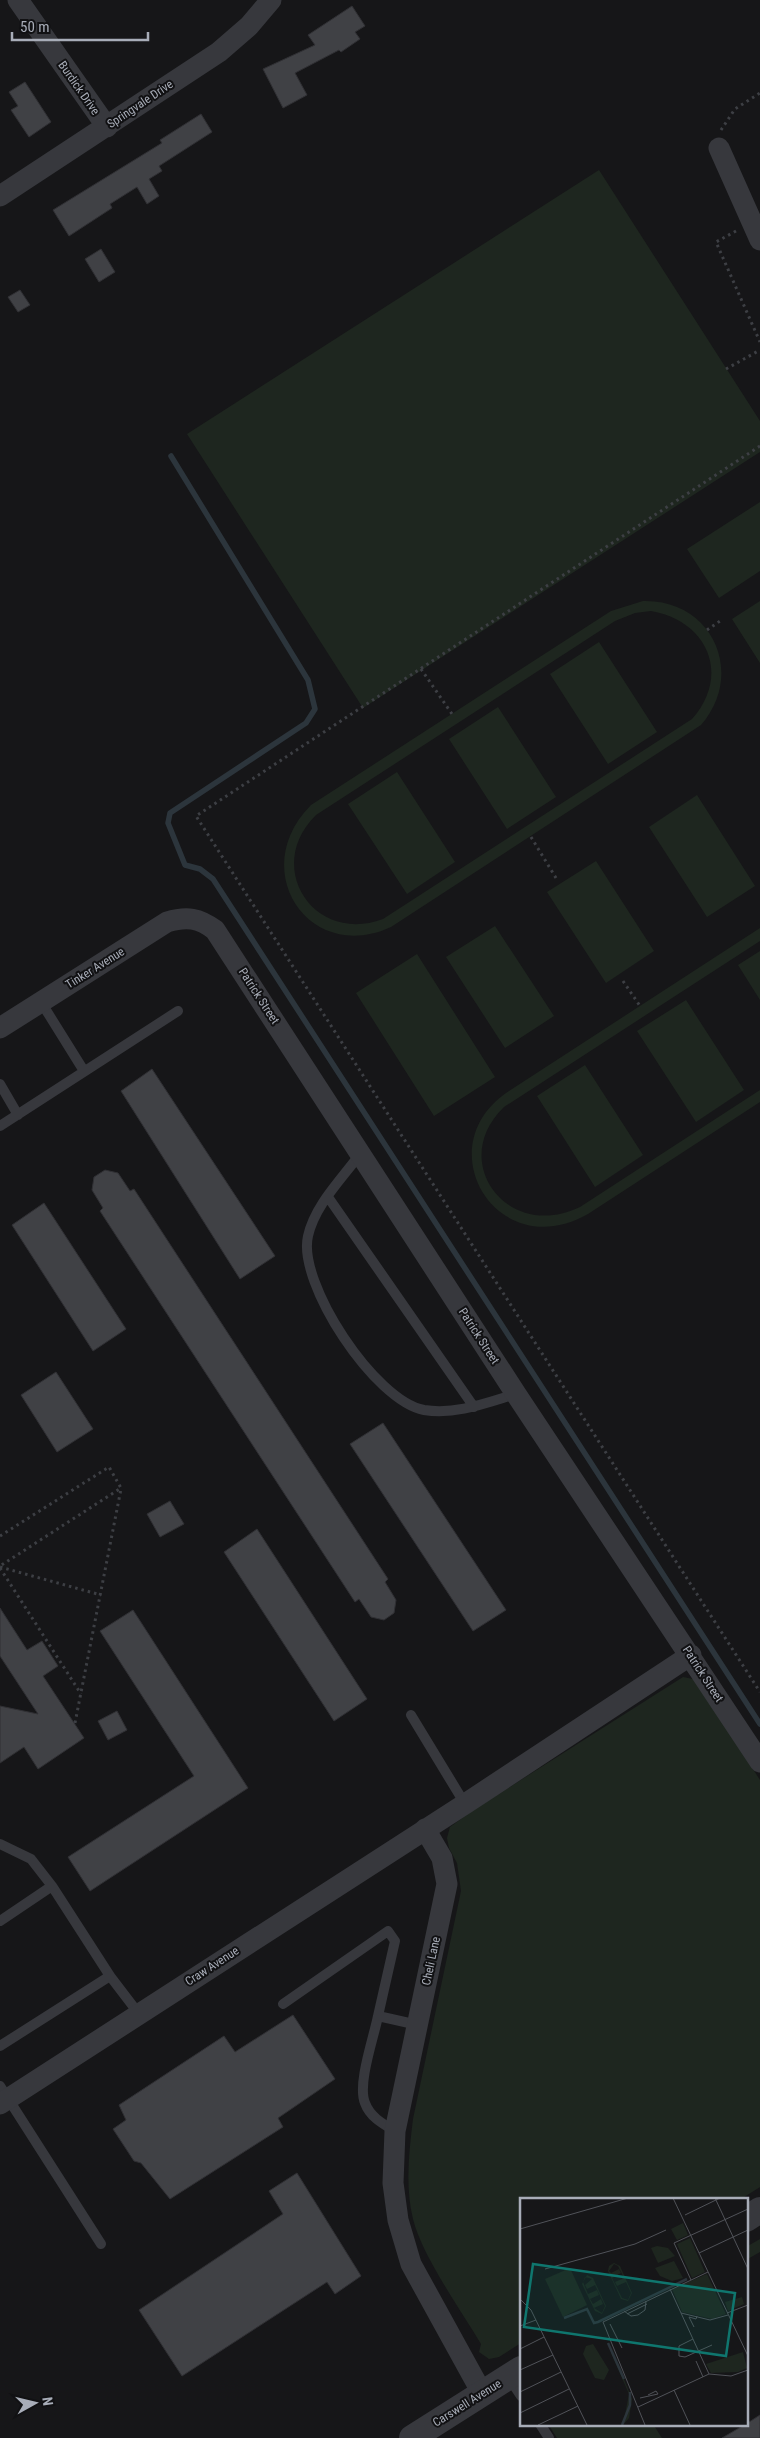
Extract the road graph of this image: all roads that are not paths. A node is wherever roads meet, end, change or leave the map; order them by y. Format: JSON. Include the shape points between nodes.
{"nodes":[{"id":1,"x":18,"y":0,"type":"edge"},
{"id":2,"x":271,"y":0,"type":"edge"},
{"id":3,"x":106,"y":127,"type":"junction"},
{"id":4,"x":719,"y":148,"type":"road end"},
{"id":5,"x":0,"y":196,"type":"edge"},
{"id":6,"x":756,"y":231,"type":"edge"},
{"id":7,"x":193,"y":918,"type":"joint"},
{"id":8,"x":41,"y":1002,"type":"junction"},
{"id":9,"x":178,"y":1011,"type":"dead end"},
{"id":10,"x":0,"y":1028,"type":"edge"},
{"id":11,"x":84,"y":1071,"type":"junction"},
{"id":12,"x":0,"y":1084,"type":"edge"},
{"id":13,"x":18,"y":1115,"type":"junction"},
{"id":14,"x":0,"y":1126,"type":"edge"},
{"id":15,"x":360,"y":1154,"type":"junction"},
{"id":16,"x":328,"y":1197,"type":"junction"},
{"id":17,"x":516,"y":1394,"type":"junction"},
{"id":18,"x":474,"y":1407,"type":"junction"},
{"id":19,"x":691,"y":1655,"type":"junction"},
{"id":20,"x":411,"y":1716,"type":"dead end"},
{"id":21,"x":760,"y":1762,"type":"edge"},
{"id":22,"x":465,"y":1804,"type":"junction"},
{"id":23,"x":425,"y":1829,"type":"junction"},
{"id":24,"x":0,"y":1844,"type":"edge"},
{"id":25,"x":52,"y":1886,"type":"junction"},
{"id":26,"x":0,"y":1921,"type":"edge"},
{"id":27,"x":110,"y":1976,"type":"junction"},
{"id":28,"x":283,"y":2004,"type":"dead end"},
{"id":29,"x":139,"y":2014,"type":"junction"},
{"id":30,"x":378,"y":2016,"type":"junction"},
{"id":31,"x":418,"y":2024,"type":"junction"},
{"id":32,"x":0,"y":2046,"type":"edge"},
{"id":33,"x":3,"y":2096,"type":"edge"},
{"id":34,"x":396,"y":2131,"type":"junction"},
{"id":35,"x":760,"y":2210,"type":"edge"},
{"id":36,"x":748,"y":2218,"type":"edge"},
{"id":37,"x":100,"y":2244,"type":"dead end"},
{"id":38,"x":517,"y":2381,"type":"edge"},
{"id":39,"x":482,"y":2393,"type":"junction"},
{"id":40,"x":541,"y":2426,"type":"edge"},
{"id":41,"x":412,"y":2438,"type":"edge"},
{"id":42,"x":549,"y":2438,"type":"edge"}],
"edges":[{"from":1,"to":3,"type":"street","name":"Burdick Drive"},
{"from":2,"to":3,"type":"street","name":"Springvale Drive","via":[[249,26],[219,52]]},
{"from":3,"to":5,"type":"street","name":"Springvale Drive"},
{"from":4,"to":6,"type":"street"},
{"from":7,"to":8,"type":"street","name":"Tinker Avenue","via":[[168,922]]},
{"from":7,"to":15,"type":"street","name":"Patrick Street","via":[[205,922],[221,937]]},
{"from":8,"to":10,"type":"street","name":"Tinker Avenue"},
{"from":8,"to":11,"type":"lane"},
{"from":9,"to":11,"type":"lane"},
{"from":11,"to":13,"type":"lane"},
{"from":12,"to":13,"type":"lane"},
{"from":13,"to":14,"type":"lane"},
{"from":15,"to":16,"type":"lane"},
{"from":15,"to":17,"type":"street","name":"Patrick Street"},
{"from":16,"to":18,"type":"lane"},
{"from":16,"to":18,"type":"lane","via":[[315,1214],[307,1238],[308,1267],[337,1328],[360,1362],[406,1404],[430,1410]]},
{"from":17,"to":18,"type":"lane"},
{"from":17,"to":19,"type":"street","name":"Patrick Street"},
{"from":19,"to":21,"type":"street","name":"Patrick Street"},
{"from":19,"to":22,"type":"street"},
{"from":20,"to":22,"type":"lane"},
{"from":22,"to":23,"type":"street"},
{"from":23,"to":29,"type":"street","name":"Craw Avenue"},
{"from":23,"to":31,"type":"street","name":"Cheli Lane","via":[[442,1858],[447,1884]]},
{"from":24,"to":25,"type":"lane","via":[[31,1860]]},
{"from":25,"to":26,"type":"lane"},
{"from":25,"to":27,"type":"lane"},
{"from":27,"to":29,"type":"lane"},
{"from":27,"to":32,"type":"lane"},
{"from":28,"to":30,"type":"lane","via":[[388,1931],[395,1941]]},
{"from":29,"to":33,"type":"street","name":"Craw Avenue"},
{"from":30,"to":31,"type":"lane"},
{"from":30,"to":34,"type":"lane","via":[[363,2086],[364,2103],[377,2120]]},
{"from":31,"to":34,"type":"street","name":"Cheli Lane"},
{"from":33,"to":37,"type":"lane"},
{"from":34,"to":39,"type":"street","name":"Cheli Lane","via":[[393,2183],[398,2220],[411,2264]]},
{"from":35,"to":36,"type":"street"},
{"from":38,"to":39,"type":"street","name":"Carswell Avenue"},
{"from":39,"to":41,"type":"street","name":"Carswell Avenue"},
{"from":40,"to":42,"type":"lane"}]}
